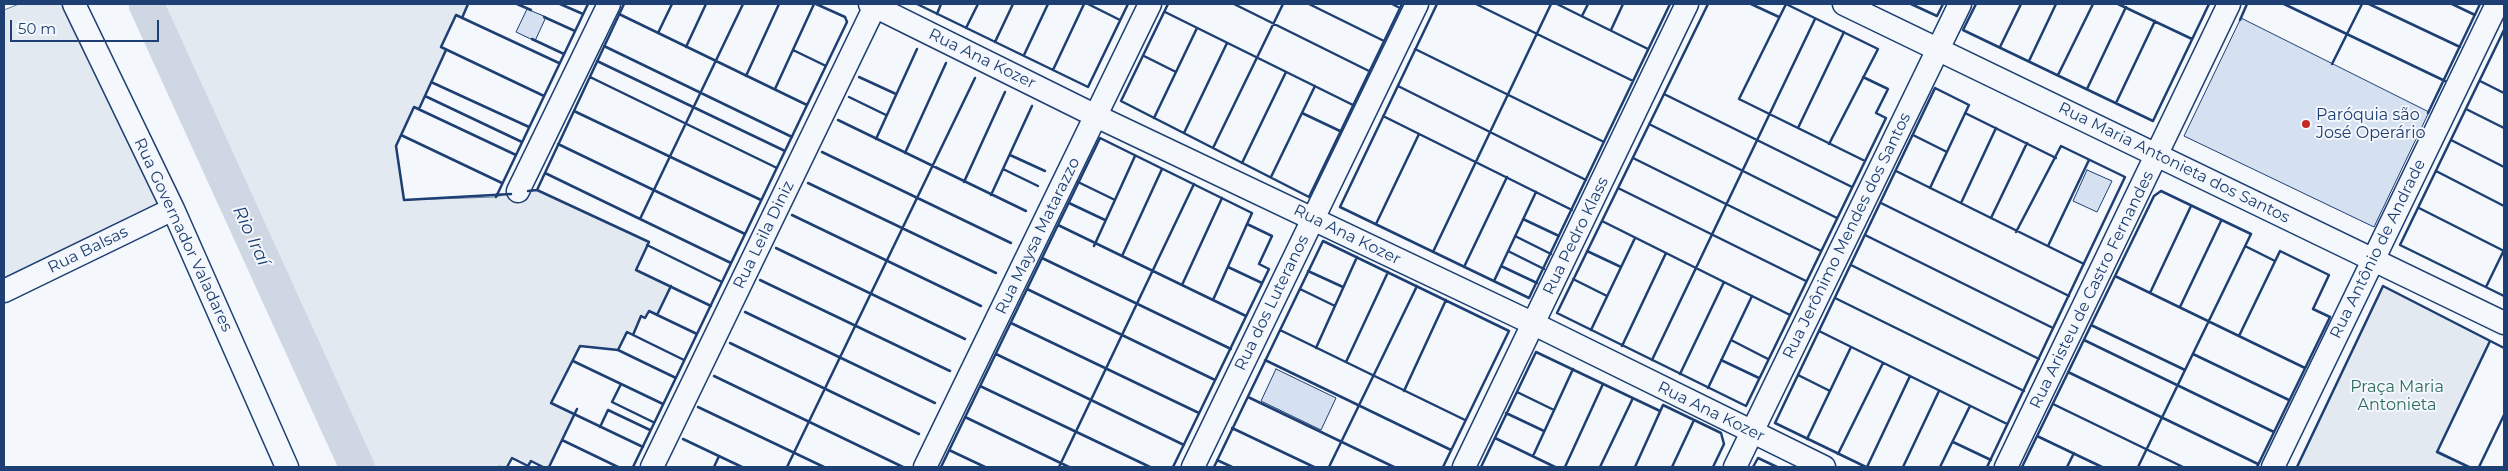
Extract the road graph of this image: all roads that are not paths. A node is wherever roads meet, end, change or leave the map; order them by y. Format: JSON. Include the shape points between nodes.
{"nodes":[{"id":1,"x":74,"y":4,"type":"edge"},
{"id":2,"x":609,"y":4,"type":"edge"},
{"id":3,"x":1150,"y":4,"type":"edge"},
{"id":4,"x":1417,"y":4,"type":"edge"},
{"id":5,"x":1687,"y":4,"type":"edge"},
{"id":6,"x":1844,"y":4,"type":"edge"},
{"id":7,"x":1960,"y":4,"type":"edge"},
{"id":8,"x":2229,"y":4,"type":"edge"},
{"id":9,"x":2497,"y":4,"type":"edge"},
{"id":10,"x":873,"y":5,"type":"edge"},
{"id":11,"x":1939,"y":49,"type":"junction"},
{"id":12,"x":1096,"y":116,"type":"junction"},
{"id":13,"x":2157,"y":156,"type":"junction"},
{"id":14,"x":518,"y":191,"type":"dead end"},
{"id":15,"x":173,"y":209,"type":"junction"},
{"id":16,"x":1313,"y":218,"type":"junction"},
{"id":17,"x":2373,"y":259,"type":"junction"},
{"id":18,"x":4,"y":291,"type":"edge"},
{"id":19,"x":2504,"y":322,"type":"edge"},
{"id":20,"x":1534,"y":324,"type":"junction"},
{"id":21,"x":1752,"y":432,"type":"junction"},
{"id":22,"x":279,"y":464,"type":"edge"},
{"id":23,"x":652,"y":467,"type":"edge"},
{"id":24,"x":925,"y":467,"type":"edge"},
{"id":25,"x":1193,"y":467,"type":"edge"},
{"id":26,"x":1464,"y":467,"type":"edge"},
{"id":27,"x":1735,"y":467,"type":"edge"},
{"id":28,"x":1824,"y":467,"type":"edge"},
{"id":29,"x":2006,"y":467,"type":"edge"},
{"id":30,"x":2273,"y":467,"type":"edge"}],
"edges":[{"from":1,"to":15,"type":"street","name":"Rua Governador Valadares"},
{"from":2,"to":14,"type":"street"},
{"from":3,"to":12,"type":"street","name":"Rua Maysa Matarazzo"},
{"from":4,"to":16,"type":"street","name":"Rua dos Luteranos"},
{"from":5,"to":20,"type":"street","name":"Rua Pedro Klass"},
{"from":6,"to":11,"type":"street","name":"Rua Maria Antonieta dos Santos"},
{"from":7,"to":11,"type":"street","name":"Rua Jerônimo Mendes dos Santos"},
{"from":8,"to":13,"type":"street","name":"Rua Aristeu de Castro Fernandes"},
{"from":9,"to":17,"type":"street","name":"Rua Antônio de Andrade"},
{"from":10,"to":12,"type":"street","name":"Rua Ana Kozer"},
{"from":10,"to":23,"type":"street","name":"Rua Leila Diniz"},
{"from":11,"to":13,"type":"street","name":"Rua Maria Antonieta dos Santos"},
{"from":11,"to":21,"type":"street","name":"Rua Jerônimo Mendes dos Santos"},
{"from":12,"to":16,"type":"street","name":"Rua Ana Kozer"},
{"from":12,"to":24,"type":"street","name":"Rua Maysa Matarazzo"},
{"from":13,"to":17,"type":"street","name":"Rua Maria Antonieta dos Santos"},
{"from":13,"to":29,"type":"street","name":"Rua Aristeu de Castro Fernandes"},
{"from":15,"to":18,"type":"street","name":"Rua Balsas"},
{"from":15,"to":22,"type":"street","name":"Rua Governador Valadares"},
{"from":16,"to":20,"type":"street","name":"Rua Ana Kozer"},
{"from":16,"to":25,"type":"street","name":"Rua dos Luteranos"},
{"from":17,"to":19,"type":"street","name":"Rua Maria Antonieta dos Santos"},
{"from":17,"to":30,"type":"street","name":"Rua Antônio de Andrade"},
{"from":20,"to":21,"type":"street","name":"Rua Ana Kozer"},
{"from":20,"to":26,"type":"street","name":"Rua Pedro Klass"},
{"from":21,"to":27,"type":"street","name":"Rua Jerônimo Mendes dos Santos"},
{"from":21,"to":28,"type":"street","name":"Rua Ana Kozer"}]}
